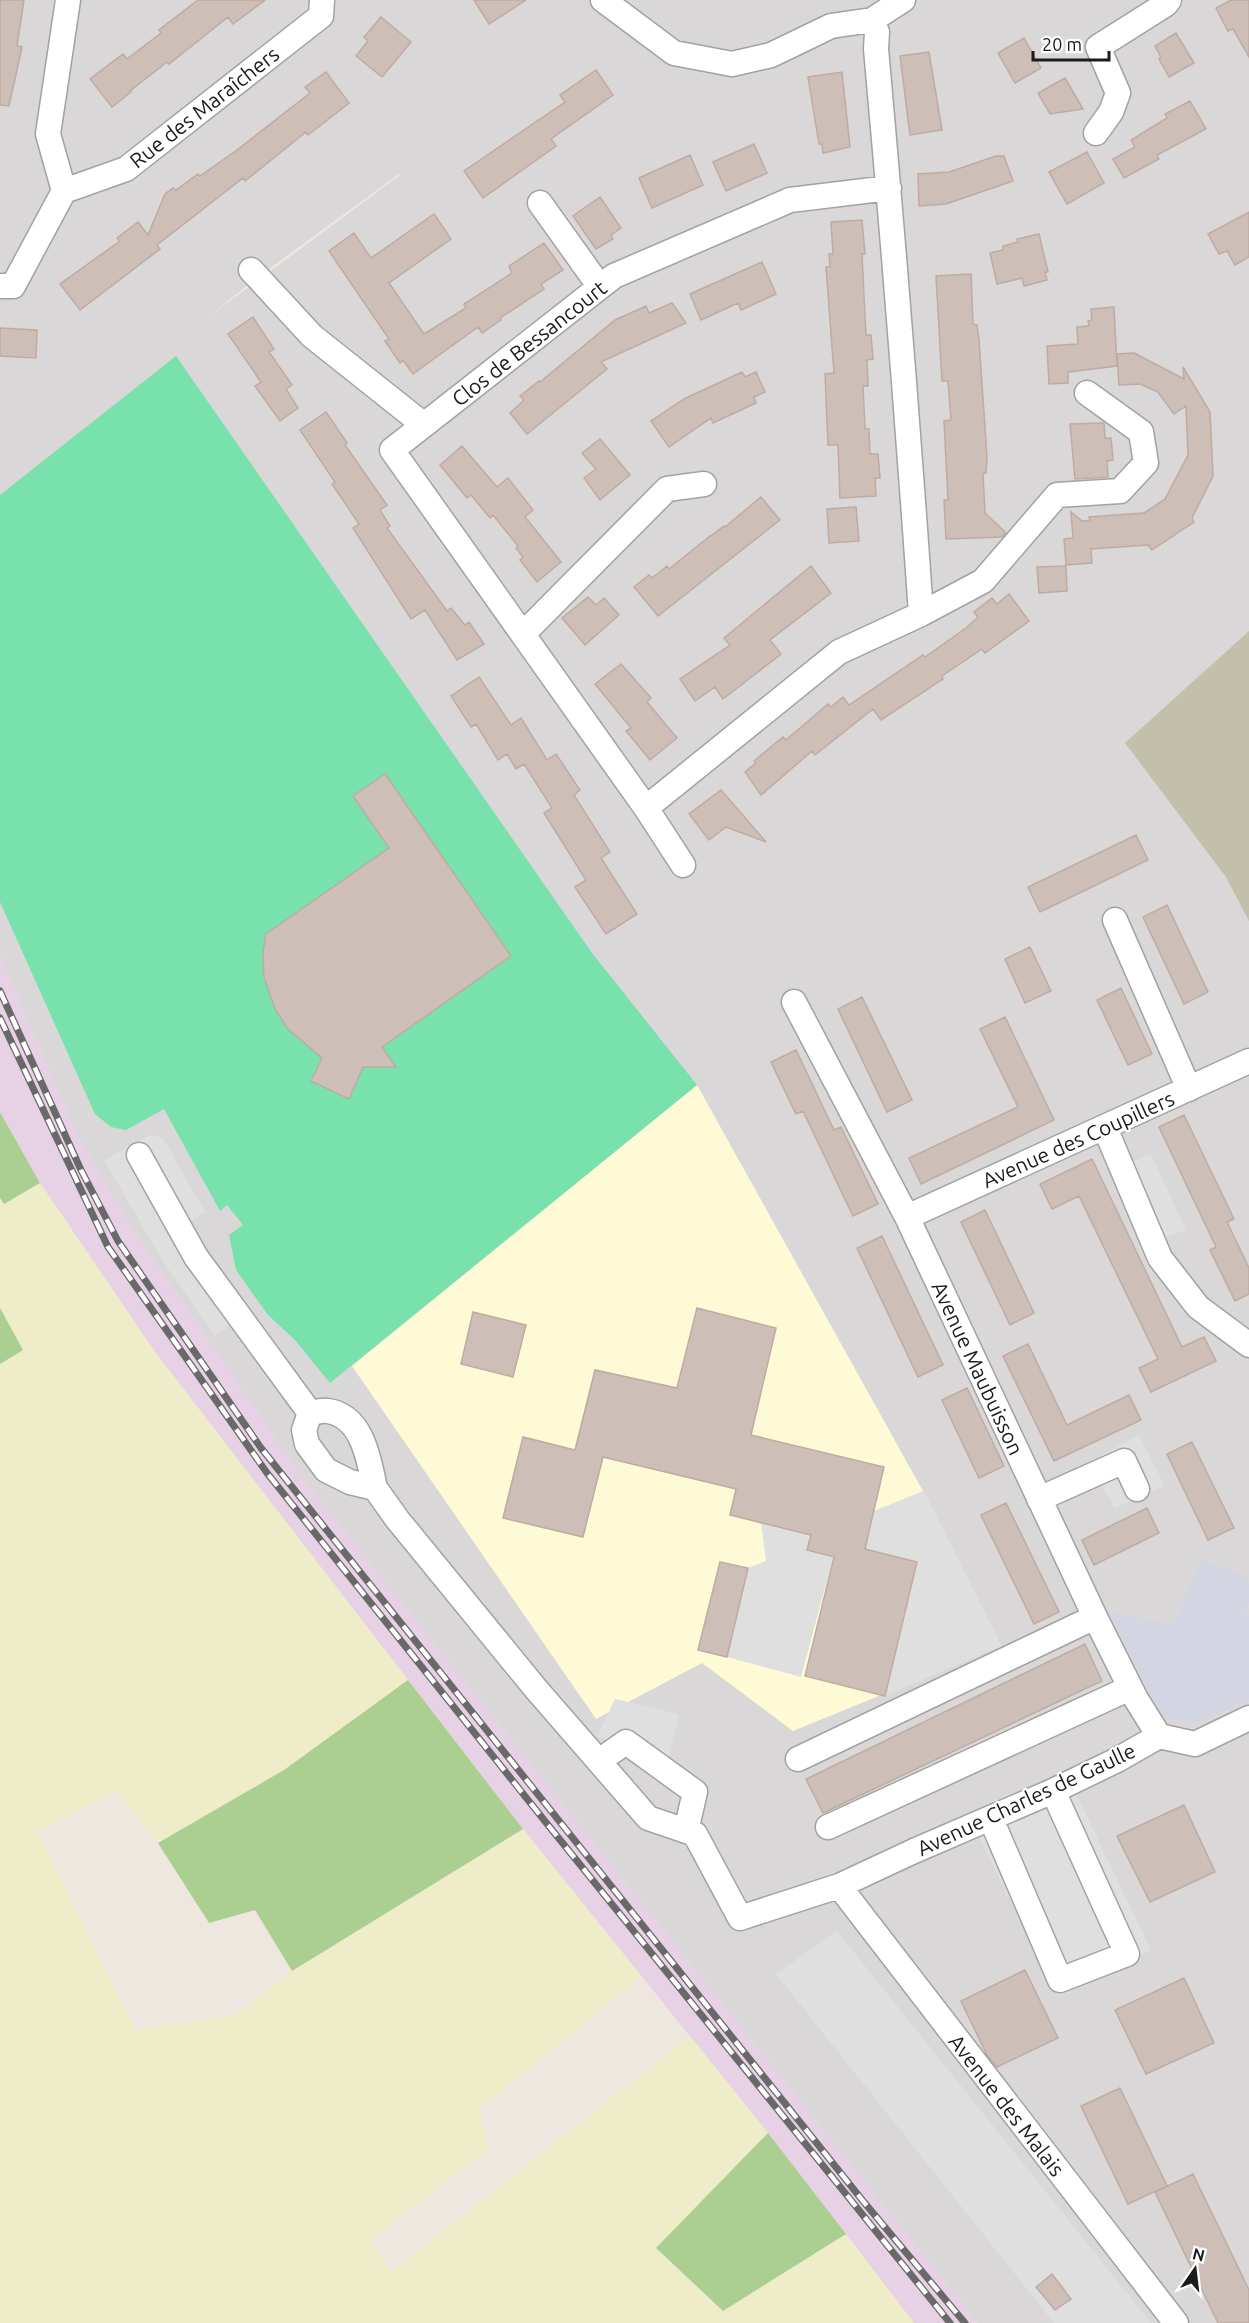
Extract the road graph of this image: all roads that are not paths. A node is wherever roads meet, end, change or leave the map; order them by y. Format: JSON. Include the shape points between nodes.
{"nodes":[{"id":1,"x":68,"y":0,"type":"edge"},
{"id":2,"x":322,"y":0,"type":"edge"},
{"id":3,"x":603,"y":0,"type":"edge"},
{"id":4,"x":903,"y":0,"type":"edge"},
{"id":5,"x":1169,"y":0,"type":"edge"},
{"id":6,"x":872,"y":20,"type":"junction"},
{"id":7,"x":1096,"y":133,"type":"dead end"},
{"id":8,"x":889,"y":188,"type":"junction"},
{"id":9,"x":64,"y":190,"type":"junction"},
{"id":10,"x":540,"y":203,"type":"dead end"},
{"id":11,"x":251,"y":270,"type":"dead end"},
{"id":12,"x":0,"y":286,"type":"edge"},
{"id":13,"x":600,"y":287,"type":"junction"},
{"id":14,"x":1087,"y":393,"type":"dead end"},
{"id":15,"x":424,"y":425,"type":"junction"},
{"id":16,"x":704,"y":484,"type":"dead end"},
{"id":17,"x":921,"y":614,"type":"junction"},
{"id":18,"x":523,"y":634,"type":"junction"},
{"id":19,"x":646,"y":808,"type":"junction"},
{"id":20,"x":683,"y":865,"type":"dead end"},
{"id":21,"x":1115,"y":920,"type":"dead end"},
{"id":22,"x":794,"y":1002,"type":"dead end"},
{"id":23,"x":1249,"y":1061,"type":"edge"},
{"id":24,"x":1189,"y":1089,"type":"junction"},
{"id":25,"x":1105,"y":1128,"type":"junction"},
{"id":26,"x":139,"y":1155,"type":"dead end"},
{"id":27,"x":907,"y":1217,"type":"junction"},
{"id":28,"x":1249,"y":1345,"type":"edge"},
{"id":29,"x":310,"y":1413,"type":"junction"},
{"id":30,"x":375,"y":1488,"type":"junction"},
{"id":31,"x":1137,"y":1489,"type":"dead end"},
{"id":32,"x":1039,"y":1499,"type":"junction"},
{"id":33,"x":1095,"y":1617,"type":"junction"},
{"id":34,"x":1130,"y":1688,"type":"junction"},
{"id":35,"x":1249,"y":1719,"type":"edge"},
{"id":36,"x":1159,"y":1736,"type":"junction"},
{"id":37,"x":798,"y":1759,"type":"dead end"},
{"id":38,"x":599,"y":1761,"type":"junction"},
{"id":39,"x":1053,"y":1791,"type":"junction"},
{"id":40,"x":991,"y":1819,"type":"junction"},
{"id":41,"x":828,"y":1827,"type":"dead end"},
{"id":42,"x":686,"y":1831,"type":"junction"},
{"id":43,"x":838,"y":1886,"type":"junction"},
{"id":44,"x":1176,"y":2323,"type":"edge"}],
"edges":[{"from":1,"to":9,"type":"street","via":[[48,134]]},
{"from":2,"to":9,"type":"street","name":"Rue des Maraîchers","via":[[321,15],[126,169]]},
{"from":3,"to":6,"type":"street","via":[[674,53],[732,64],[771,55],[831,26]]},
{"from":4,"to":6,"type":"street"},
{"from":5,"to":7,"type":"street","via":[[1098,47],[1118,93]]},
{"from":6,"to":8,"type":"street","via":[[877,32]]},
{"from":8,"to":13,"type":"street","name":"Clos de Bessancourt","via":[[790,200],[614,276]]},
{"from":8,"to":17,"type":"street"},
{"from":9,"to":12,"type":"street","via":[[13,286]]},
{"from":10,"to":13,"type":"street"},
{"from":11,"to":15,"type":"street","via":[[312,336]]},
{"from":13,"to":15,"type":"street","name":"Clos de Bessancourt"},
{"from":14,"to":17,"type":"street","via":[[1141,432],[1146,463],[1120,491],[1057,495],[982,581]]},
{"from":15,"to":18,"type":"street","name":"Clos de Bessancourt","via":[[392,450]]},
{"from":16,"to":18,"type":"street","via":[[667,489]]},
{"from":17,"to":19,"type":"street","via":[[839,652]]},
{"from":18,"to":19,"type":"street","name":"Clos de Bessancourt"},
{"from":19,"to":20,"type":"street","name":"Clos de Bessancourt"},
{"from":21,"to":24,"type":"street"},
{"from":22,"to":27,"type":"street","name":"Avenue Maubuisson"},
{"from":23,"to":24,"type":"street","name":"Avenue des Coupillers"},
{"from":24,"to":25,"type":"street","name":"Avenue des Coupillers"},
{"from":25,"to":27,"type":"street","name":"Avenue des Coupillers"},
{"from":25,"to":28,"type":"street","via":[[1160,1258],[1198,1307]]},
{"from":26,"to":29,"type":"street","via":[[196,1257]]},
{"from":27,"to":32,"type":"street","name":"Avenue Maubuisson"},
{"from":29,"to":30,"type":"street","via":[[329,1411],[356,1429],[365,1445]]},
{"from":29,"to":30,"type":"street","via":[[304,1430],[307,1444],[326,1470]]},
{"from":30,"to":38,"type":"street","via":[[521,1671]]},
{"from":31,"to":32,"type":"street","via":[[1124,1461]]},
{"from":32,"to":33,"type":"street","name":"Avenue Maubuisson"},
{"from":33,"to":34,"type":"street","name":"Avenue Maubuisson"},
{"from":33,"to":37,"type":"street"},
{"from":34,"to":36,"type":"street","name":"Avenue Maubuisson"},
{"from":34,"to":41,"type":"street"},
{"from":35,"to":36,"type":"street","name":"Avenue Charles de Gaulle","via":[[1195,1744]]},
{"from":36,"to":39,"type":"street","name":"Avenue Charles de Gaulle"},
{"from":38,"to":42,"type":"street","via":[[648,1818]]},
{"from":38,"to":42,"type":"street","via":[[626,1742],[695,1791]]},
{"from":39,"to":40,"type":"street","name":"Avenue Charles de Gaulle"},
{"from":39,"to":40,"type":"street","via":[[1127,1954],[1060,1980]]},
{"from":40,"to":43,"type":"street","name":"Avenue Charles de Gaulle"},
{"from":42,"to":43,"type":"street","name":"Avenue Charles de Gaulle","via":[[695,1834],[740,1918]]},
{"from":43,"to":44,"type":"street","name":"Avenue des Malais"}]}
